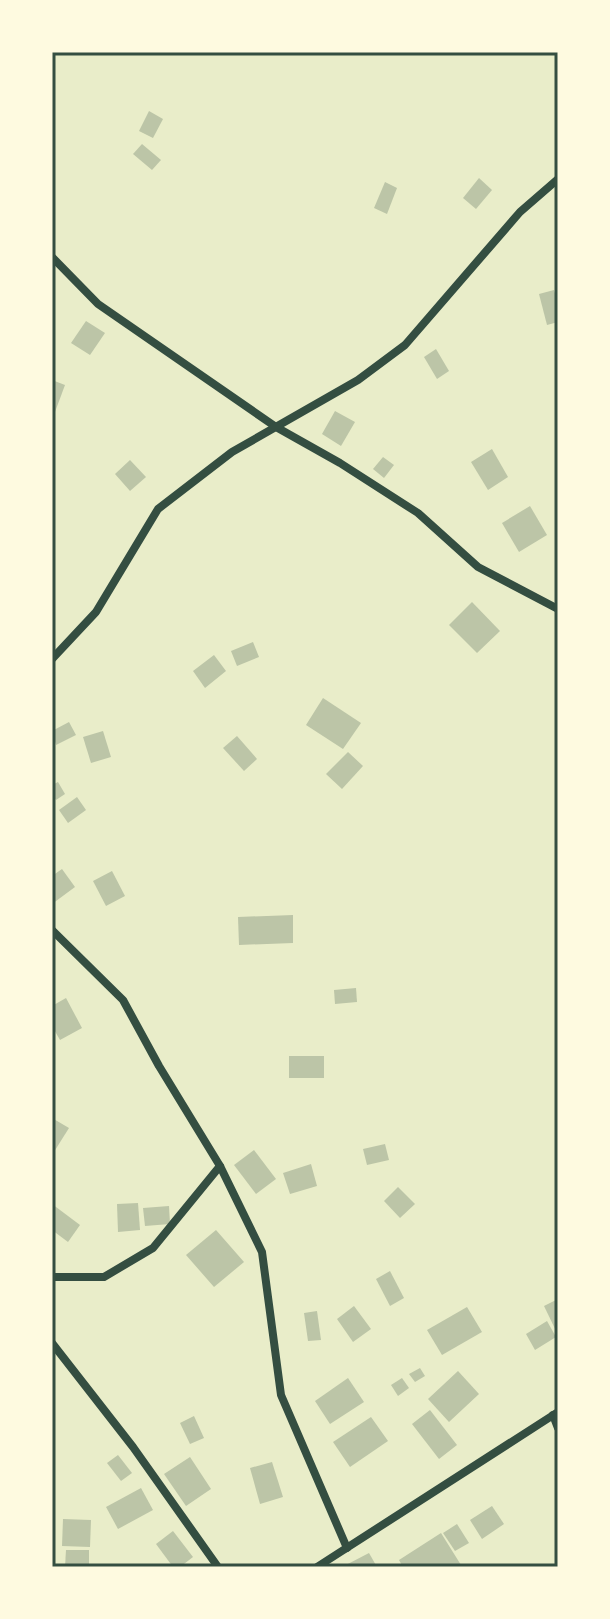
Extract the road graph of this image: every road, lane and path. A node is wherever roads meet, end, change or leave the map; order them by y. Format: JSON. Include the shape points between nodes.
{"nodes":[{"id":1,"x":558,"y":179,"type":"edge"},
{"id":2,"x":52,"y":257,"type":"edge"},
{"id":3,"x":276,"y":427,"type":"junction"},
{"id":4,"x":558,"y":609,"type":"edge"},
{"id":5,"x":52,"y":659,"type":"edge"},
{"id":6,"x":52,"y":930,"type":"edge"},
{"id":7,"x":220,"y":1166,"type":"junction"},
{"id":8,"x":52,"y":1277,"type":"edge"},
{"id":9,"x":52,"y":1343,"type":"edge"},
{"id":10,"x":556,"y":1413,"type":"edge"},
{"id":11,"x":558,"y":1428,"type":"edge"},
{"id":12,"x":347,"y":1548,"type":"junction"},
{"id":13,"x":218,"y":1567,"type":"edge"},
{"id":14,"x":317,"y":1567,"type":"edge"}],
"edges":[{"from":1,"to":3,"type":"street","via":[[520,212],[405,345],[358,380]]},
{"from":2,"to":3,"type":"street","via":[[98,304]]},
{"from":3,"to":4,"type":"street","via":[[418,513],[478,567]]},
{"from":3,"to":5,"type":"street","via":[[232,452],[158,509],[96,612]]},
{"from":6,"to":7,"type":"street","via":[[123,1000]]},
{"from":7,"to":8,"type":"street","via":[[153,1248],[104,1277]]},
{"from":7,"to":12,"type":"street","via":[[262,1252],[281,1395]]},
{"from":9,"to":13,"type":"street"},
{"from":10,"to":11,"type":"street"},
{"from":10,"to":12,"type":"street"},
{"from":12,"to":14,"type":"street"}]}
